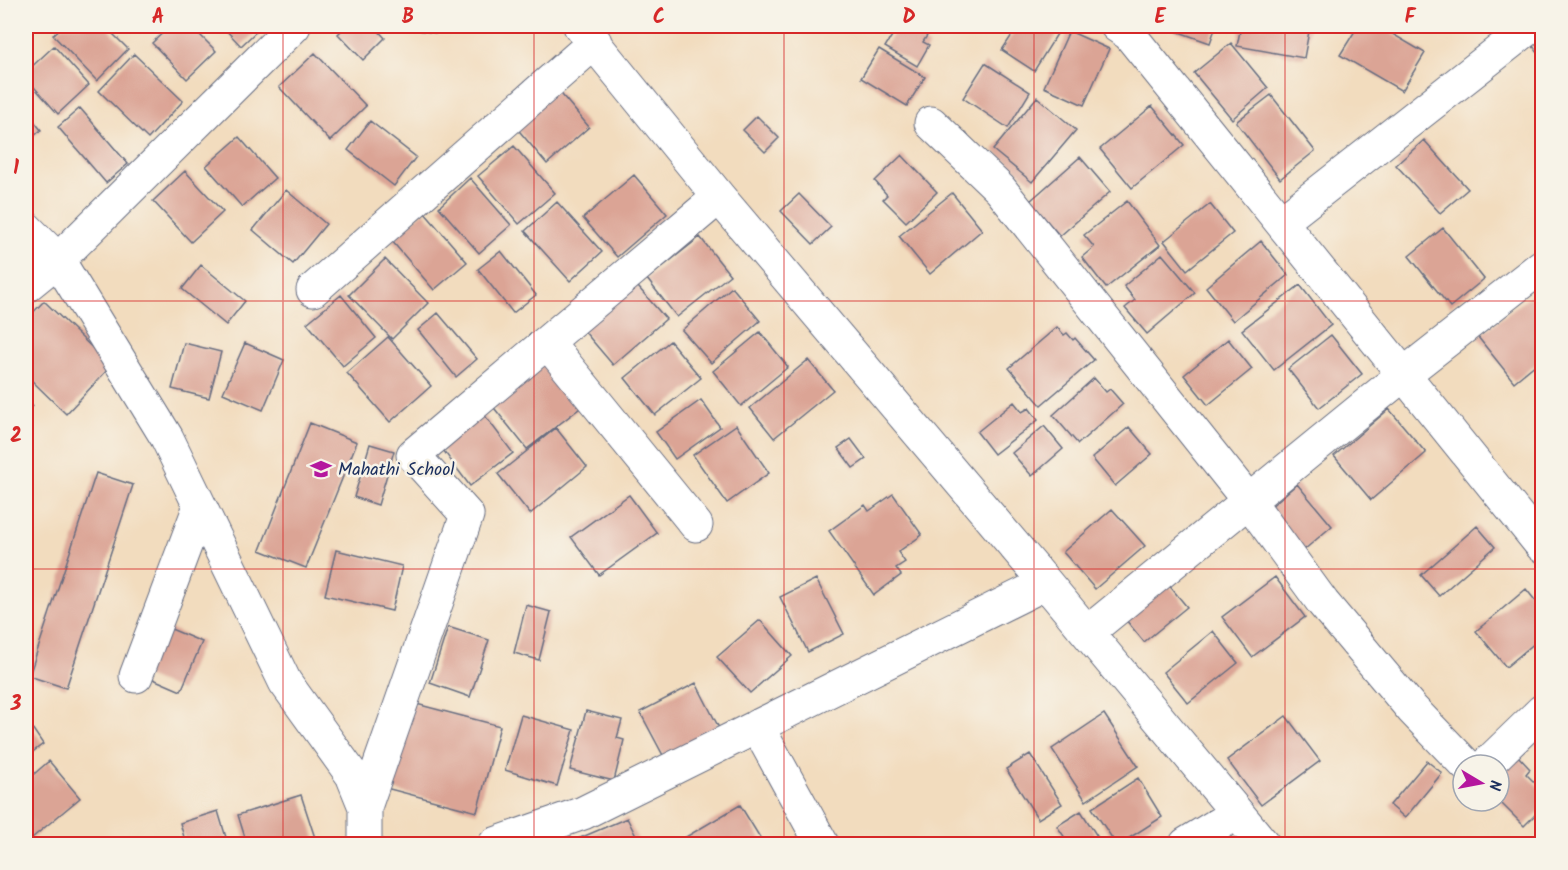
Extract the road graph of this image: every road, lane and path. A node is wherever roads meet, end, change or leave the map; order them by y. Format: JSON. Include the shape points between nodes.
{"nodes":[{"id":1,"x":294,"y":26,"type":"edge"},
{"id":2,"x":1531,"y":26,"type":"edge"},
{"id":3,"x":1126,"y":28,"type":"edge"},
{"id":4,"x":588,"y":34,"type":"edge"},
{"id":5,"x":931,"y":123,"type":"dead end"},
{"id":6,"x":720,"y":197,"type":"junction"},
{"id":7,"x":1281,"y":222,"type":"junction"},
{"id":8,"x":26,"y":228,"type":"edge"},
{"id":9,"x":58,"y":260,"type":"junction"},
{"id":10,"x":1542,"y":266,"type":"edge"},
{"id":11,"x":26,"y":286,"type":"edge"},
{"id":12,"x":314,"y":290,"type":"dead end"},
{"id":13,"x":547,"y":342,"type":"junction"},
{"id":14,"x":1404,"y":374,"type":"junction"},
{"id":15,"x":1248,"y":500,"type":"junction"},
{"id":16,"x":200,"y":506,"type":"junction"},
{"id":17,"x":696,"y":525,"type":"dead end"},
{"id":18,"x":1542,"y":546,"type":"edge"},
{"id":19,"x":1046,"y":583,"type":"junction"},
{"id":20,"x":1088,"y":632,"type":"junction"},
{"id":21,"x":136,"y":676,"type":"dead end"},
{"id":22,"x":1542,"y":711,"type":"edge"},
{"id":23,"x":757,"y":726,"type":"junction"},
{"id":24,"x":1454,"y":753,"type":"edge"},
{"id":25,"x":1498,"y":753,"type":"edge"},
{"id":26,"x":365,"y":807,"type":"junction"},
{"id":27,"x":1237,"y":813,"type":"junction"},
{"id":28,"x":364,"y":844,"type":"edge"},
{"id":29,"x":495,"y":844,"type":"edge"},
{"id":30,"x":822,"y":844,"type":"edge"},
{"id":31,"x":1186,"y":844,"type":"edge"},
{"id":32,"x":1263,"y":844,"type":"edge"}],
"edges":[{"from":1,"to":9,"type":"street"},
{"from":2,"to":7,"type":"street"},
{"from":3,"to":7,"type":"street"},
{"from":4,"to":6,"type":"street"},
{"from":4,"to":12,"type":"street"},
{"from":5,"to":15,"type":"street","via":[[1000,189]]},
{"from":6,"to":13,"type":"street"},
{"from":6,"to":19,"type":"street"},
{"from":7,"to":14,"type":"street"},
{"from":8,"to":9,"type":"street"},
{"from":9,"to":11,"type":"street"},
{"from":9,"to":16,"type":"street","via":[[167,438]]},
{"from":10,"to":14,"type":"street"},
{"from":13,"to":17,"type":"street"},
{"from":13,"to":26,"type":"street","via":[[413,455],[467,515]]},
{"from":14,"to":15,"type":"street"},
{"from":14,"to":18,"type":"street"},
{"from":15,"to":20,"type":"street"},
{"from":15,"to":24,"type":"street","via":[[1323,603]]},
{"from":16,"to":21,"type":"street"},
{"from":16,"to":26,"type":"street","via":[[285,682],[352,775]]},
{"from":19,"to":20,"type":"street"},
{"from":19,"to":23,"type":"street"},
{"from":20,"to":27,"type":"street"},
{"from":22,"to":25,"type":"street"},
{"from":23,"to":29,"type":"street","via":[[583,813]]},
{"from":23,"to":30,"type":"street"},
{"from":26,"to":28,"type":"street"},
{"from":27,"to":31,"type":"street"},
{"from":27,"to":32,"type":"street"}]}
